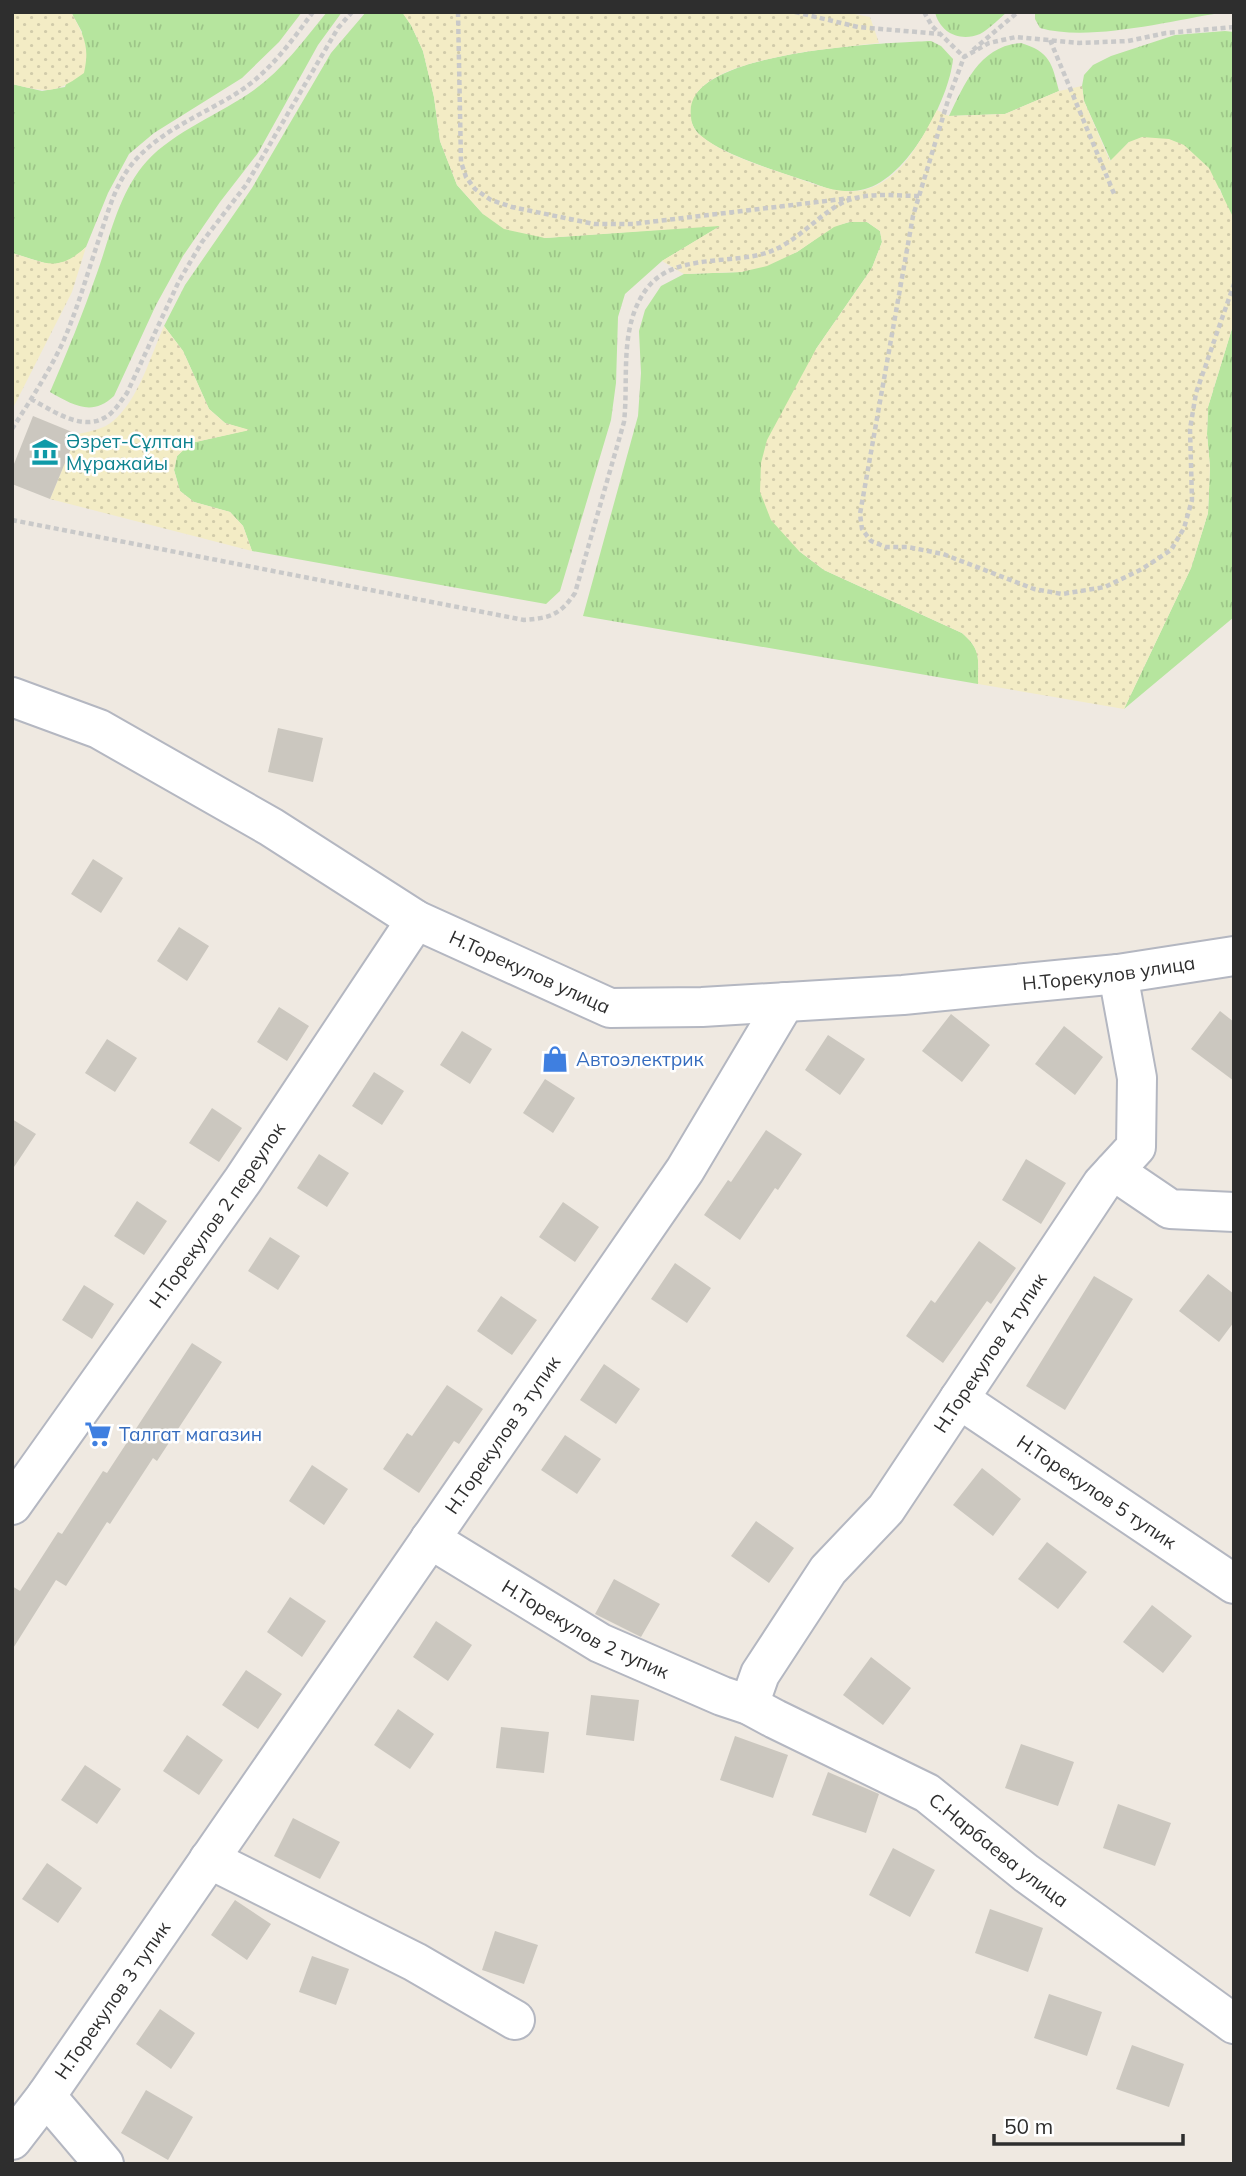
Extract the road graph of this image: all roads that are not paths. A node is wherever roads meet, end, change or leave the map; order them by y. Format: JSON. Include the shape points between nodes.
{"nodes":[{"id":1,"x":12,"y":698,"type":"edge"},
{"id":2,"x":416,"y":920,"type":"junction"},
{"id":3,"x":1234,"y":956,"type":"edge"},
{"id":4,"x":1118,"y":974,"type":"junction"},
{"id":5,"x":785,"y":1002,"type":"junction"},
{"id":6,"x":1114,"y":1171,"type":"junction"},
{"id":7,"x":1234,"y":1212,"type":"edge"},
{"id":8,"x":959,"y":1399,"type":"junction"},
{"id":9,"x":12,"y":1506,"type":"edge"},
{"id":10,"x":430,"y":1539,"type":"junction"},
{"id":11,"x":1234,"y":1584,"type":"edge"},
{"id":12,"x":749,"y":1705,"type":"junction"},
{"id":13,"x":209,"y":1859,"type":"junction"},
{"id":14,"x":515,"y":2020,"type":"dead end"},
{"id":15,"x":1234,"y":2024,"type":"edge"},
{"id":16,"x":46,"y":2095,"type":"junction"},
{"id":17,"x":12,"y":2140,"type":"edge"},
{"id":18,"x":104,"y":2164,"type":"edge"}],
"edges":[{"from":1,"to":2,"type":"street","name":"Н.Торекулов улица","via":[[99,729],[271,827]]},
{"from":2,"to":5,"type":"street","name":"Н.Торекулов улица","via":[[610,1008]]},
{"from":2,"to":9,"type":"street","name":"Н.Торекулов 2 переулок","via":[[243,1180]]},
{"from":3,"to":4,"type":"street","name":"Н.Торекулов улица"},
{"from":4,"to":5,"type":"street","name":"Н.Торекулов улица"},
{"from":4,"to":6,"type":"street","name":"Н.Торекулов 4 тупик","via":[[1137,1078],[1136,1147]]},
{"from":5,"to":10,"type":"street","name":"Н.Торекулов 3 тупик","via":[[685,1170]]},
{"from":6,"to":7,"type":"street","via":[[1170,1209]]},
{"from":6,"to":8,"type":"street","name":"Н.Торекулов 4 тупик"},
{"from":8,"to":11,"type":"street","name":"Н.Торекулов 5 тупик"},
{"from":8,"to":12,"type":"street","name":"Н.Торекулов 4 тупик","via":[[886,1509],[828,1570],[760,1674]]},
{"from":10,"to":12,"type":"street","name":"Н.Торекулов 2 тупик","via":[[600,1643]]},
{"from":10,"to":13,"type":"street","name":"Н.Торекулов 3 тупик"},
{"from":12,"to":15,"type":"street","name":"С.Нарбаева улица","via":[[927,1793],[1026,1873]]},
{"from":13,"to":14,"type":"street","via":[[415,1962]]},
{"from":13,"to":16,"type":"street","name":"Н.Торекулов 3 тупик"},
{"from":16,"to":17,"type":"street","name":"Н.Торекулов 3 тупик"},
{"from":16,"to":18,"type":"street"}]}
